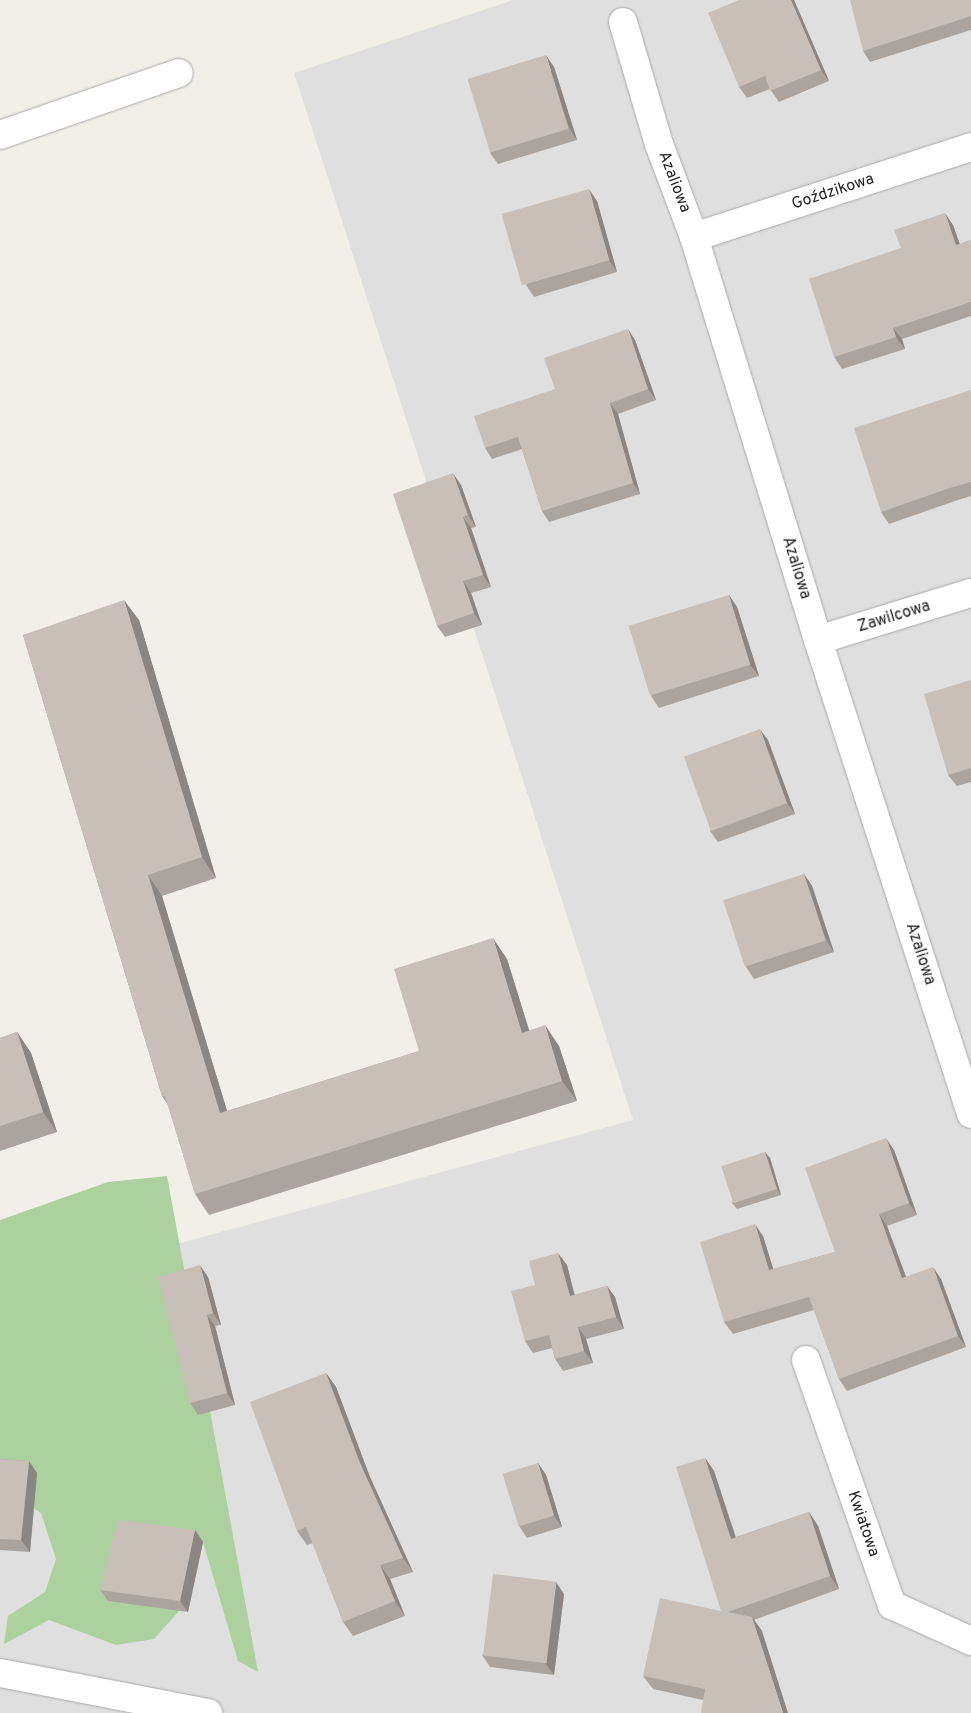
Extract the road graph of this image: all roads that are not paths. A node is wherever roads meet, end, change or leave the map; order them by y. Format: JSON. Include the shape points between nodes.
{"nodes":[{"id":1,"x":623,"y":22,"type":"dead end"},
{"id":2,"x":179,"y":73,"type":"dead end"},
{"id":3,"x":0,"y":135,"type":"edge"},
{"id":4,"x":971,"y":147,"type":"edge"},
{"id":5,"x":694,"y":237,"type":"junction"},
{"id":6,"x":971,"y":593,"type":"edge"},
{"id":7,"x":818,"y":640,"type":"junction"},
{"id":8,"x":965,"y":1070,"type":"edge"},
{"id":9,"x":971,"y":1114,"type":"edge"},
{"id":10,"x":806,"y":1360,"type":"dead end"},
{"id":11,"x":971,"y":1641,"type":"edge"},
{"id":12,"x":0,"y":1672,"type":"edge"},
{"id":13,"x":208,"y":1713,"type":"edge"}],
"edges":[{"from":1,"to":5,"type":"street","name":"Azaliowa","via":[[659,144]]},
{"from":2,"to":3,"type":"street"},
{"from":4,"to":5,"type":"street","name":"Goździkowa"},
{"from":5,"to":7,"type":"street","name":"Azaliowa"},
{"from":6,"to":7,"type":"street","name":"Zawilcowa"},
{"from":7,"to":8,"type":"street","name":"Azaliowa"},
{"from":8,"to":9,"type":"street","name":"Azaliowa"},
{"from":10,"to":11,"type":"street","name":"Kwiatowa","via":[[892,1605]]},
{"from":12,"to":13,"type":"street"}]}
